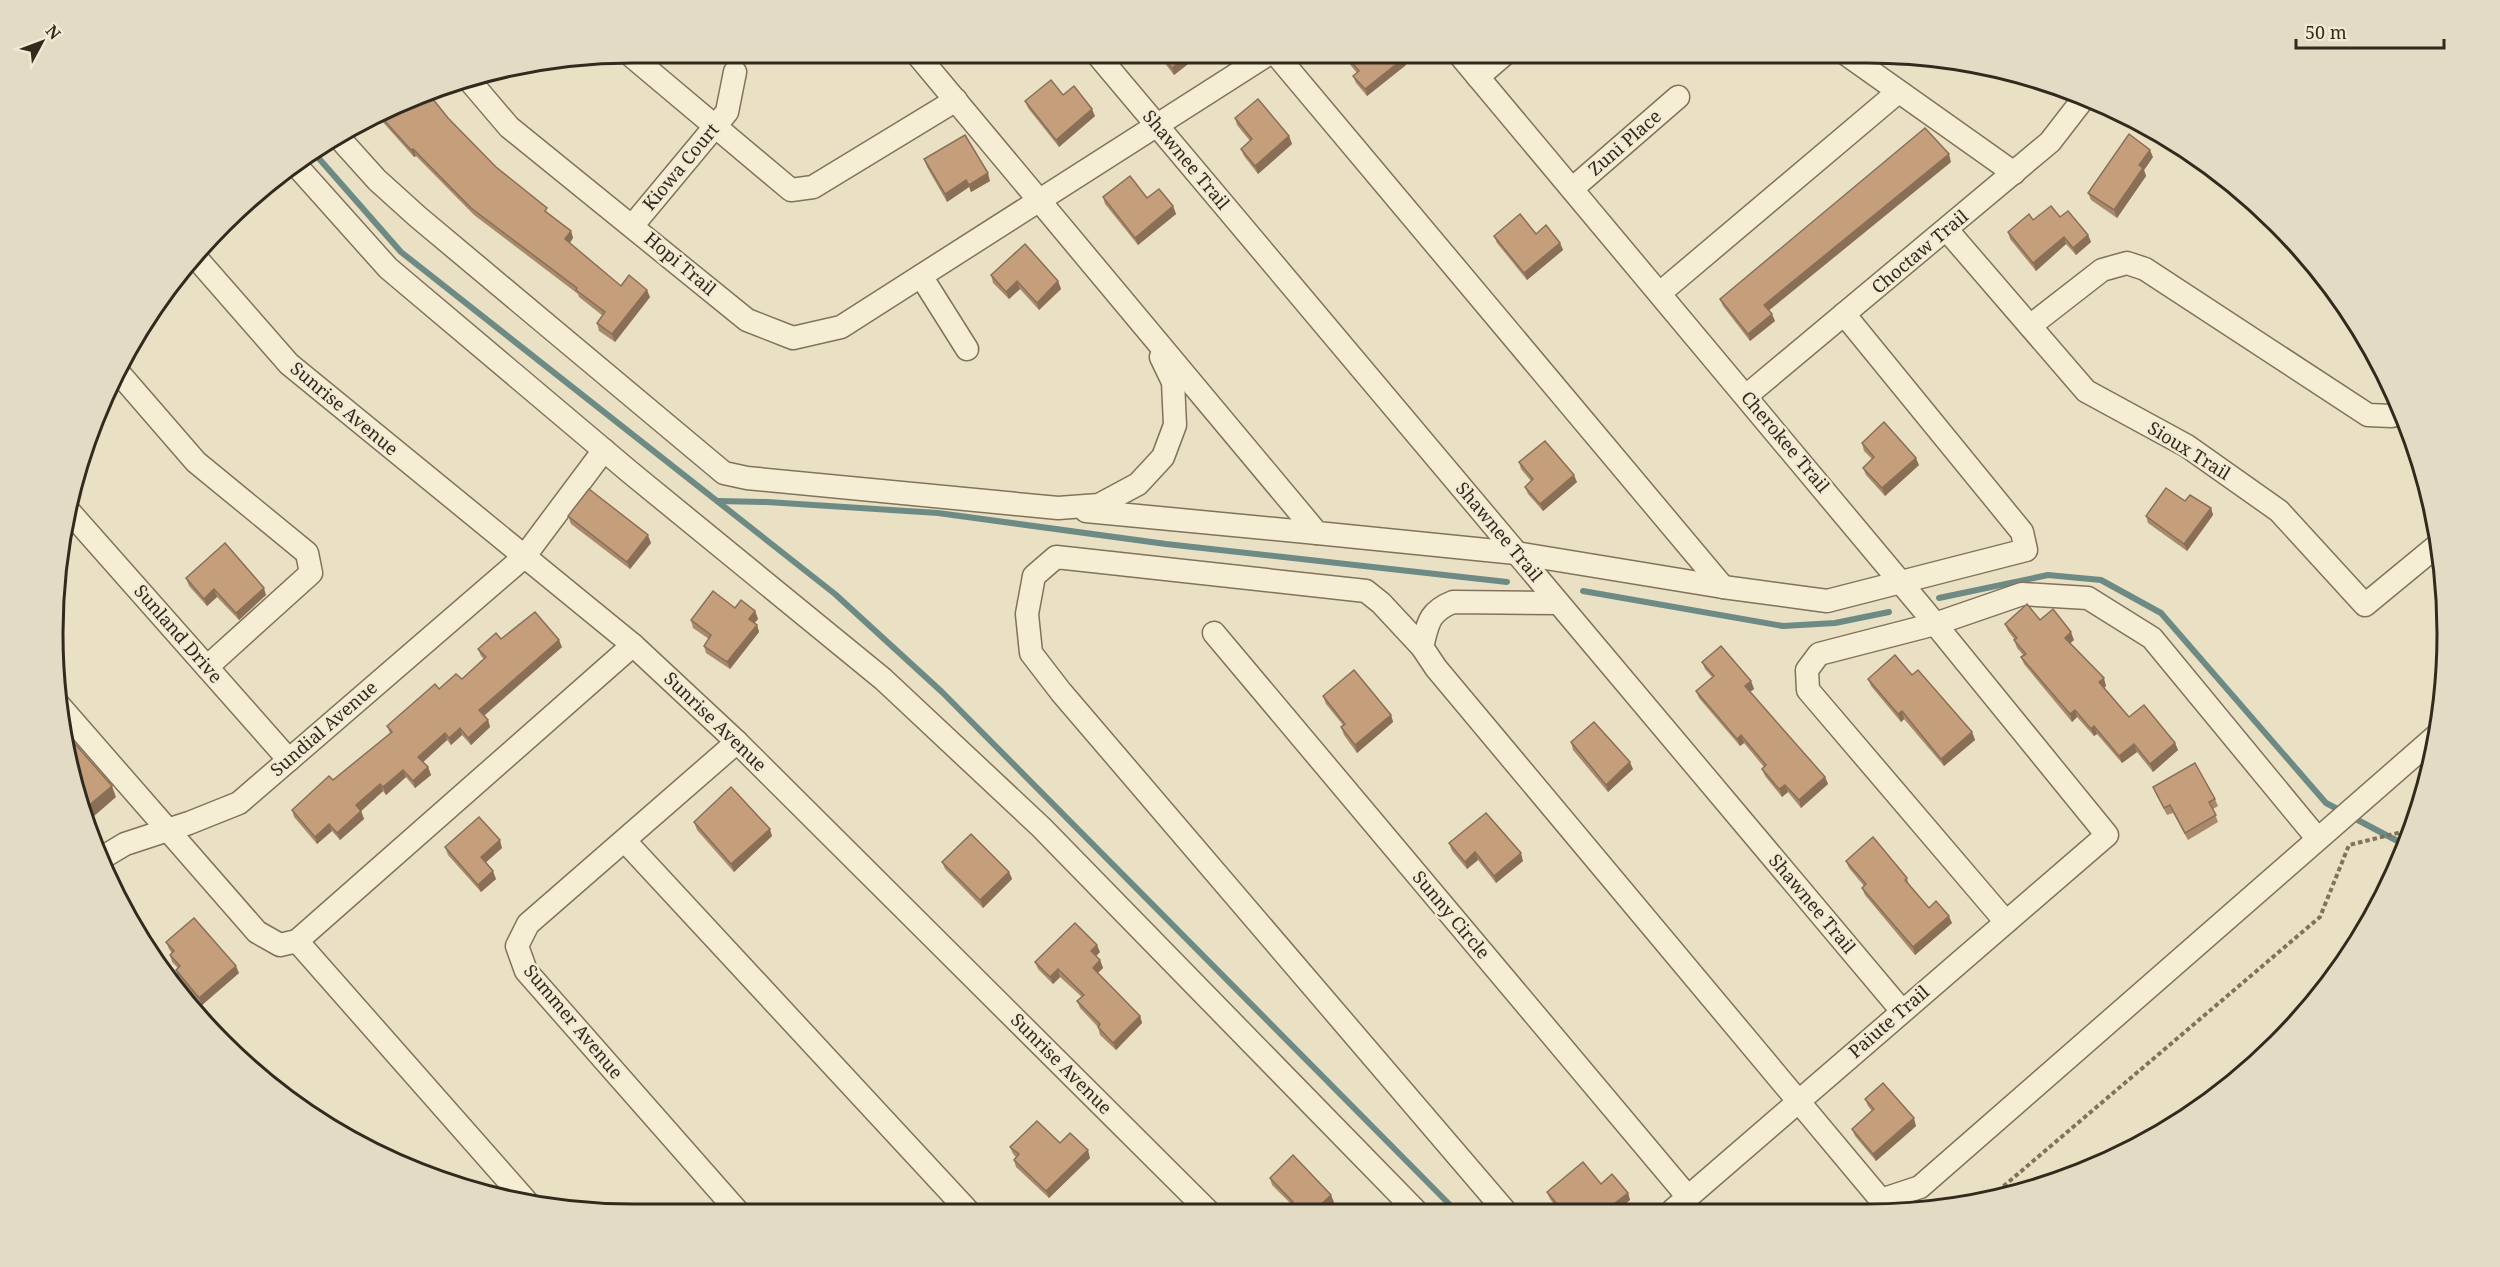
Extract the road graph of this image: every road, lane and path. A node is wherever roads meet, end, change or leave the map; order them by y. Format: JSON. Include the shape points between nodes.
{"nodes":[{"id":1,"x":640,"y":63,"type":"edge"},
{"id":2,"x":925,"y":63,"type":"edge"},
{"id":3,"x":1104,"y":63,"type":"edge"},
{"id":4,"x":1254,"y":63,"type":"edge"},
{"id":5,"x":1283,"y":63,"type":"edge"},
{"id":6,"x":1466,"y":63,"type":"edge"},
{"id":7,"x":1494,"y":63,"type":"edge"},
{"id":8,"x":1858,"y":63,"type":"edge"},
{"id":9,"x":735,"y":72,"type":"dead end"},
{"id":10,"x":1478,"y":77,"type":"junction"},
{"id":11,"x":474,"y":86,"type":"edge"},
{"id":12,"x":1898,"y":92,"type":"junction"},
{"id":13,"x":1678,"y":97,"type":"dead end"},
{"id":14,"x":956,"y":100,"type":"junction"},
{"id":15,"x":2079,"y":104,"type":"edge"},
{"id":16,"x":715,"y":126,"type":"junction"},
{"id":17,"x":1156,"y":126,"type":"junction"},
{"id":18,"x":343,"y":142,"type":"edge"},
{"id":19,"x":301,"y":170,"type":"edge"},
{"id":20,"x":2013,"y":173,"type":"junction"},
{"id":21,"x":1572,"y":189,"type":"junction"},
{"id":22,"x":1040,"y":201,"type":"junction"},
{"id":23,"x":633,"y":225,"type":"junction"},
{"id":24,"x":1947,"y":230,"type":"junction"},
{"id":25,"x":200,"y":263,"type":"edge"},
{"id":26,"x":921,"y":276,"type":"junction"},
{"id":27,"x":1660,"y":293,"type":"junction"},
{"id":28,"x":1844,"y":314,"type":"junction"},
{"id":29,"x":2030,"y":326,"type":"junction"},
{"id":30,"x":1149,"y":331,"type":"junction"},
{"id":31,"x":967,"y":348,"type":"dead end"},
{"id":32,"x":123,"y":378,"type":"edge"},
{"id":33,"x":1746,"y":396,"type":"junction"},
{"id":34,"x":2394,"y":414,"type":"edge"},
{"id":35,"x":604,"y":450,"type":"junction"},
{"id":36,"x":1058,"y":508,"type":"junction"},
{"id":37,"x":75,"y":517,"type":"edge"},
{"id":38,"x":1317,"y":533,"type":"junction"},
{"id":39,"x":2431,"y":551,"type":"edge"},
{"id":40,"x":1516,"y":553,"type":"junction"},
{"id":41,"x":524,"y":557,"type":"junction"},
{"id":42,"x":1900,"y":582,"type":"junction"},
{"id":43,"x":1723,"y":587,"type":"junction"},
{"id":44,"x":1558,"y":603,"type":"junction"},
{"id":45,"x":1935,"y":624,"type":"junction"},
{"id":46,"x":1214,"y":633,"type":"dead end"},
{"id":47,"x":633,"y":645,"type":"junction"},
{"id":48,"x":1422,"y":648,"type":"junction"},
{"id":49,"x":207,"y":667,"type":"junction"},
{"id":50,"x":70,"y":717,"type":"edge"},
{"id":51,"x":737,"y":742,"type":"junction"},
{"id":52,"x":2426,"y":745,"type":"edge"},
{"id":53,"x":289,"y":760,"type":"junction"},
{"id":54,"x":167,"y":830,"type":"junction"},
{"id":55,"x":2401,"y":832,"type":"edge"},
{"id":56,"x":2107,"y":835,"type":"joint"},
{"id":57,"x":2317,"y":838,"type":"junction"},
{"id":58,"x":625,"y":841,"type":"junction"},
{"id":59,"x":108,"y":855,"type":"edge"},
{"id":60,"x":2006,"y":922,"type":"junction"},
{"id":61,"x":297,"y":941,"type":"junction"},
{"id":62,"x":1902,"y":1011,"type":"junction"},
{"id":63,"x":1798,"y":1101,"type":"junction"},
{"id":64,"x":2002,"y":1188,"type":"edge"},
{"id":65,"x":518,"y":1192,"type":"edge"},
{"id":66,"x":731,"y":1204,"type":"edge"},
{"id":67,"x":962,"y":1204,"type":"edge"},
{"id":68,"x":1201,"y":1204,"type":"edge"},
{"id":69,"x":1409,"y":1204,"type":"edge"},
{"id":70,"x":1499,"y":1204,"type":"edge"},
{"id":71,"x":1680,"y":1204,"type":"edge"}],
"edges":[{"from":1,"to":16,"type":"street"},
{"from":2,"to":14,"type":"street"},
{"from":3,"to":17,"type":"street","name":"Shawnee Trail"},
{"from":4,"to":17,"type":"street","name":"Hopi Trail"},
{"from":5,"to":43,"type":"street"},
{"from":6,"to":10,"type":"street","name":"Cherokee Trail"},
{"from":7,"to":10,"type":"street"},
{"from":8,"to":12,"type":"street"},
{"from":9,"to":16,"type":"street","name":"Kiowa Court","via":[[727,112]]},
{"from":10,"to":21,"type":"street","name":"Cherokee Trail"},
{"from":11,"to":23,"type":"street","name":"Hopi Trail","via":[[509,127]]},
{"from":12,"to":20,"type":"street"},
{"from":12,"to":27,"type":"street"},
{"from":13,"to":21,"type":"street","name":"Zuni Place"},
{"from":14,"to":16,"type":"street","via":[[813,187],[791,190]]},
{"from":14,"to":22,"type":"street"},
{"from":15,"to":20,"type":"street","name":"Choctaw Trail","via":[[2050,142]]},
{"from":16,"to":23,"type":"street","name":"Kiowa Court"},
{"from":17,"to":22,"type":"street","name":"Hopi Trail"},
{"from":17,"to":40,"type":"street","name":"Shawnee Trail"},
{"from":18,"to":36,"type":"street","via":[[418,217],[724,473]]},
{"from":19,"to":35,"type":"street","via":[[388,268]]},
{"from":20,"to":24,"type":"street","name":"Choctaw Trail"},
{"from":21,"to":27,"type":"street","name":"Cherokee Trail"},
{"from":22,"to":26,"type":"street","name":"Hopi Trail"},
{"from":22,"to":30,"type":"street"},
{"from":23,"to":26,"type":"street","name":"Hopi Trail","via":[[747,320],[793,338],[841,327]]},
{"from":24,"to":28,"type":"street","name":"Choctaw Trail"},
{"from":24,"to":29,"type":"street","name":"Sioux Trail"},
{"from":25,"to":41,"type":"street","name":"Sunrise Avenue","via":[[289,364]]},
{"from":26,"to":31,"type":"street"},
{"from":27,"to":33,"type":"street","name":"Cherokee Trail"},
{"from":28,"to":33,"type":"street","name":"Choctaw Trail"},
{"from":28,"to":42,"type":"street","via":[[2022,532],[2026,550]]},
{"from":29,"to":34,"type":"street","via":[[2102,270],[2127,263],[2145,269],[2368,415]]},
{"from":29,"to":39,"type":"street","name":"Sioux Trail","via":[[2086,391],[2187,446],[2279,511],[2365,605]]},
{"from":30,"to":36,"type":"street","via":[[1173,382],[1175,425],[1163,457],[1138,484],[1099,505]]},
{"from":30,"to":38,"type":"street"},
{"from":32,"to":49,"type":"street","via":[[196,462],[307,553],[311,573]]},
{"from":33,"to":42,"type":"street","name":"Cherokee Trail"},
{"from":35,"to":41,"type":"street","name":"Sundial Avenue"},
{"from":35,"to":69,"type":"street","via":[[882,679],[1041,827]]},
{"from":36,"to":38,"type":"street"},
{"from":37,"to":49,"type":"street","name":"Sunland Drive"},
{"from":38,"to":40,"type":"street"},
{"from":40,"to":43,"type":"street"},
{"from":40,"to":44,"type":"street","name":"Shawnee Trail"},
{"from":41,"to":47,"type":"street","name":"Sunrise Avenue"},
{"from":41,"to":53,"type":"street","name":"Sundial Avenue"},
{"from":42,"to":43,"type":"street","via":[[1827,601]]},
{"from":42,"to":45,"type":"street","name":"Cherokee Trail"},
{"from":44,"to":48,"type":"street","via":[[1453,602],[1438,608]]},
{"from":44,"to":62,"type":"street","name":"Shawnee Trail"},
{"from":45,"to":56,"type":"street","name":"Cherokee Trail"},
{"from":45,"to":57,"type":"street","via":[[2022,594],[2088,598],[2152,638]]},
{"from":45,"to":60,"type":"street","via":[[1819,654],[1807,670],[1808,690]]},
{"from":46,"to":71,"type":"street","name":"Sunny Circle"},
{"from":47,"to":51,"type":"street","name":"Sunrise Avenue"},
{"from":47,"to":61,"type":"street"},
{"from":48,"to":63,"type":"street"},
{"from":48,"to":70,"type":"street","via":[[1366,591],[1056,557],[1034,576],[1027,614],[1031,654],[1055,684]]},
{"from":49,"to":53,"type":"street","name":"Sunland Drive"},
{"from":50,"to":54,"type":"street"},
{"from":51,"to":58,"type":"street","name":"Summer Avenue"},
{"from":51,"to":68,"type":"street","name":"Sunrise Avenue"},
{"from":52,"to":57,"type":"street"},
{"from":53,"to":54,"type":"street","name":"Sundial Avenue","via":[[239,803]]},
{"from":54,"to":59,"type":"street","name":"Sundial Avenue","via":[[125,844]]},
{"from":54,"to":61,"type":"street","via":[[257,932],[280,945]]},
{"from":55,"to":64,"type":"path","via":[[2349,845],[2320,917]]},
{"from":56,"to":60,"type":"street","name":"Paiute Trail"},
{"from":57,"to":63,"type":"street","via":[[1920,1187],[1881,1200]]},
{"from":58,"to":66,"type":"street","name":"Summer Avenue","via":[[528,924],[517,946],[526,971]]},
{"from":58,"to":67,"type":"street"},
{"from":60,"to":62,"type":"street","name":"Paiute Trail"},
{"from":61,"to":65,"type":"street"},
{"from":62,"to":63,"type":"street","name":"Paiute Trail"},
{"from":63,"to":71,"type":"street","name":"Paiute Trail"}]}
